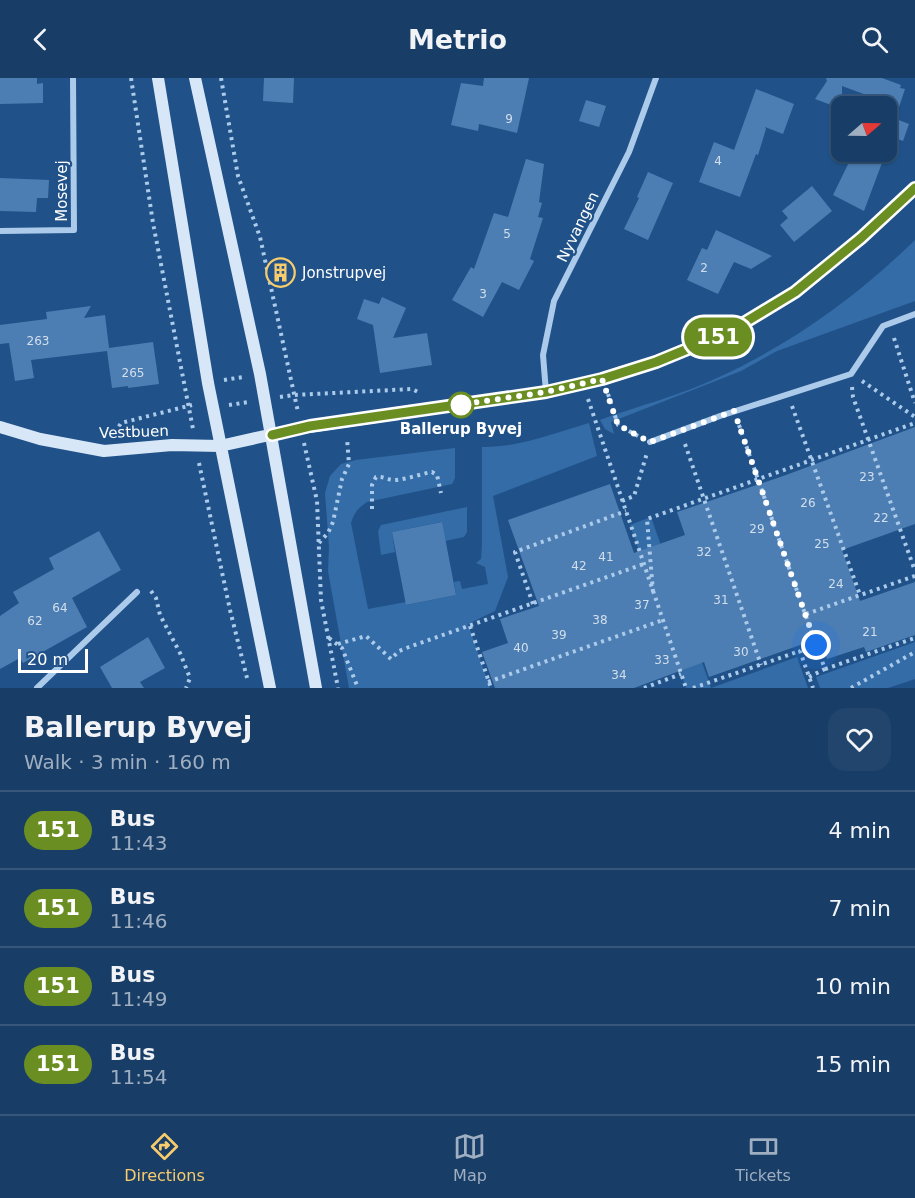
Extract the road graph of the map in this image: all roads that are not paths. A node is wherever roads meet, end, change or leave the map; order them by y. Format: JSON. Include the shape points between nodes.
{"nodes":[{"id":1,"x":73,"y":78,"type":"edge"},
{"id":2,"x":158,"y":78,"type":"edge"},
{"id":3,"x":195,"y":78,"type":"edge"},
{"id":4,"x":656,"y":78,"type":"edge"},
{"id":5,"x":915,"y":188,"type":"edge"},
{"id":6,"x":0,"y":231,"type":"edge"},
{"id":7,"x":915,"y":314,"type":"edge"},
{"id":8,"x":546,"y":392,"type":"junction"},
{"id":9,"x":0,"y":427,"type":"edge"},
{"id":10,"x":272,"y":435,"type":"junction"},
{"id":11,"x":650,"y":442,"type":"road end"},
{"id":12,"x":220,"y":446,"type":"junction"},
{"id":13,"x":136,"y":592,"type":"road end"},
{"id":14,"x":37,"y":688,"type":"edge"},
{"id":15,"x":270,"y":688,"type":"edge"},
{"id":16,"x":316,"y":688,"type":"edge"}],
"edges":[{"from":1,"to":6,"type":"street","name":"Mosevej","via":[[74,230]]},
{"from":2,"to":12,"type":"main road"},
{"from":3,"to":10,"type":"main road"},
{"from":4,"to":8,"type":"street","name":"Nyvangen","via":[[628,152],[554,301],[543,355]]},
{"from":5,"to":8,"type":"main road","via":[[795,292],[729,332],[656,362]]},
{"from":7,"to":11,"type":"street","via":[[884,326],[851,374]]},
{"from":8,"to":10,"type":"main road"},
{"from":9,"to":12,"type":"main road","name":"Vestbuen","via":[[40,440],[104,451],[172,445]]},
{"from":10,"to":12,"type":"main road","name":"Vestbuen"},
{"from":10,"to":16,"type":"main road"},
{"from":12,"to":15,"type":"main road"},
{"from":13,"to":14,"type":"street"}]}
